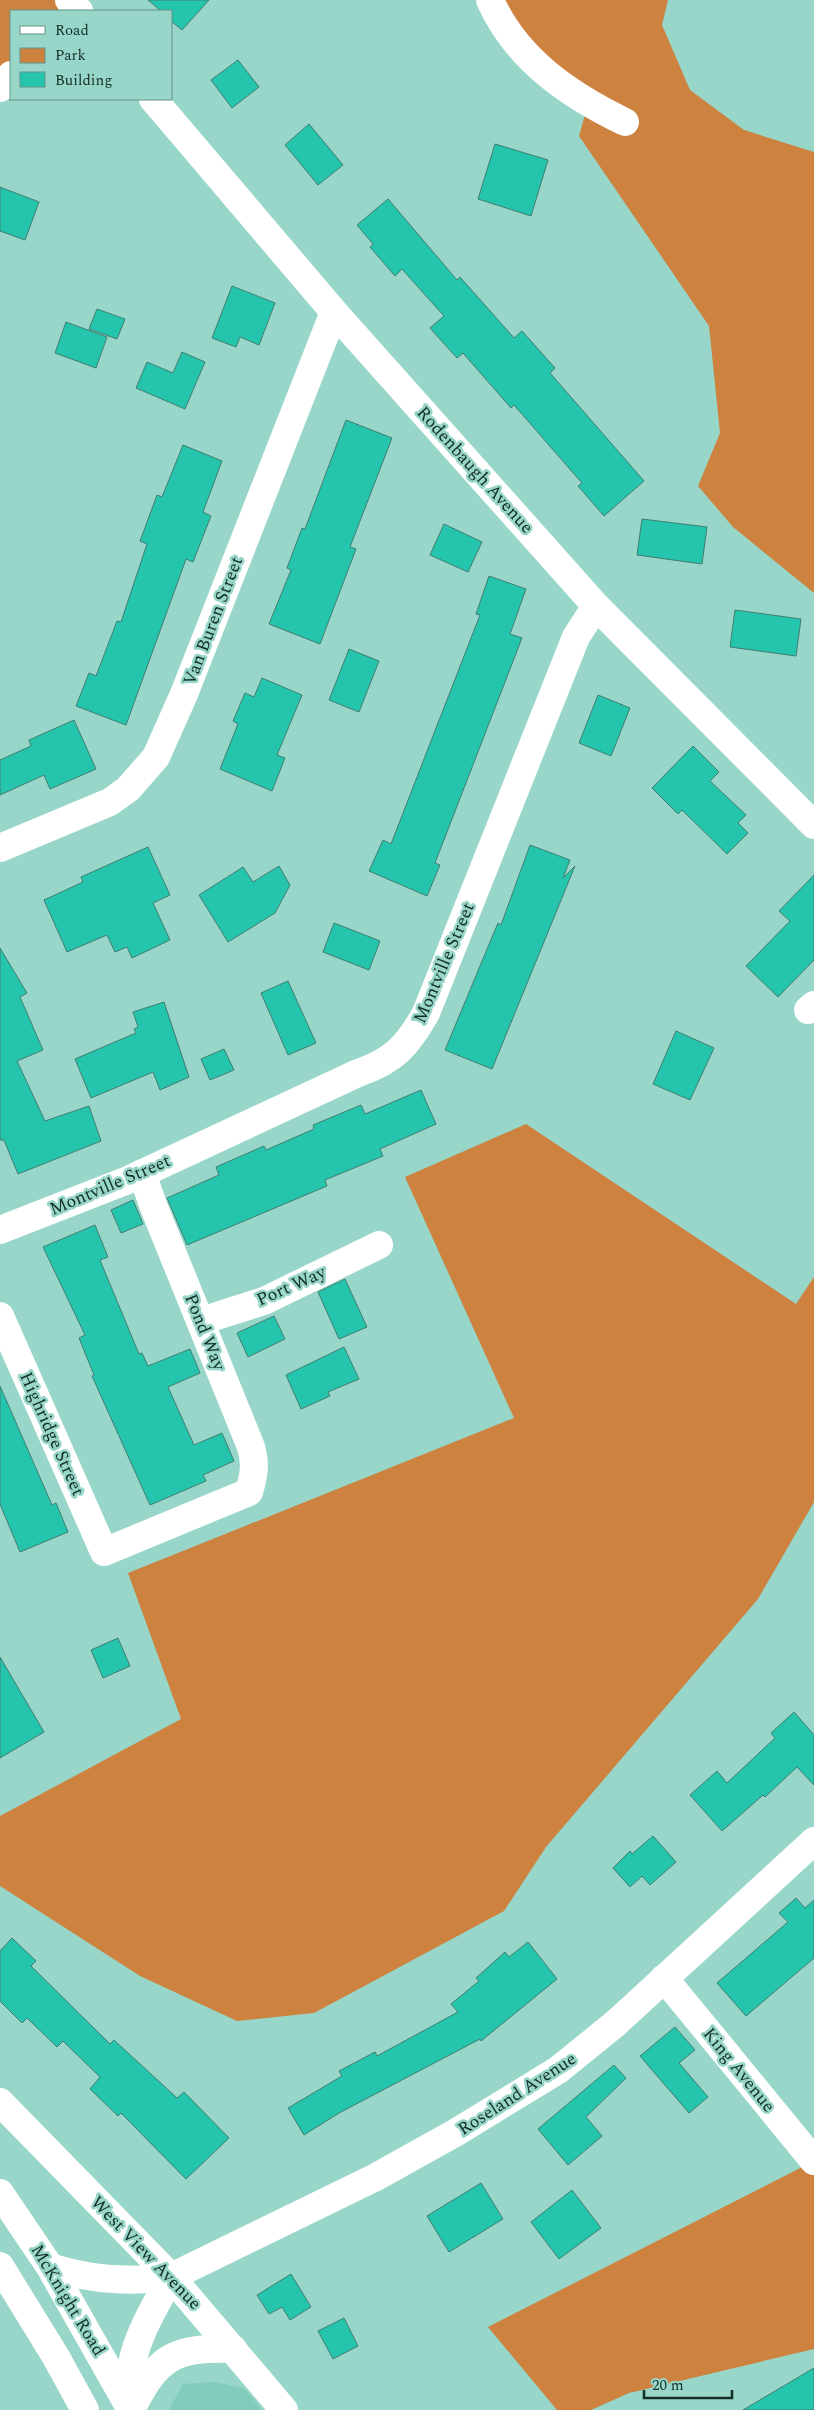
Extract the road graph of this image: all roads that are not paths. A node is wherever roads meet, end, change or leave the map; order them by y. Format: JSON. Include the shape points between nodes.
{"nodes":[{"id":1,"x":490,"y":0,"type":"edge"},
{"id":2,"x":10,"y":76,"type":"edge"},
{"id":3,"x":0,"y":88,"type":"edge"},
{"id":4,"x":154,"y":100,"type":"edge"},
{"id":5,"x":625,"y":122,"type":"dead end"},
{"id":6,"x":334,"y":312,"type":"junction"},
{"id":7,"x":596,"y":606,"type":"junction"},
{"id":8,"x":814,"y":824,"type":"edge"},
{"id":9,"x":0,"y":848,"type":"edge"},
{"id":10,"x":142,"y":1173,"type":"junction"},
{"id":11,"x":0,"y":1230,"type":"edge"},
{"id":12,"x":379,"y":1245,"type":"dead end"},
{"id":13,"x":0,"y":1316,"type":"edge"},
{"id":14,"x":200,"y":1321,"type":"junction"},
{"id":15,"x":249,"y":1492,"type":"joint"},
{"id":16,"x":814,"y":1841,"type":"edge"},
{"id":17,"x":664,"y":1978,"type":"junction"},
{"id":18,"x":0,"y":2102,"type":"edge"},
{"id":19,"x":814,"y":2161,"type":"edge"},
{"id":20,"x":0,"y":2193,"type":"edge"},
{"id":21,"x":0,"y":2266,"type":"edge"},
{"id":22,"x":50,"y":2267,"type":"junction"},
{"id":23,"x":171,"y":2277,"type":"junction"},
{"id":24,"x":233,"y":2349,"type":"junction"},
{"id":25,"x":84,"y":2410,"type":"edge"},
{"id":26,"x":131,"y":2410,"type":"edge"},
{"id":27,"x":284,"y":2410,"type":"edge"}],
"edges":[{"from":1,"to":5,"type":"main road","via":[[498,19],[518,47],[561,87]]},
{"from":2,"to":3,"type":"main road"},
{"from":4,"to":6,"type":"main road","name":"Rodenbaugh Avenue"},
{"from":6,"to":7,"type":"main road","name":"Rodenbaugh Avenue"},
{"from":6,"to":9,"type":"main road","name":"Van Buren Street","via":[[184,694],[156,757],[128,789],[110,802]]},
{"from":7,"to":8,"type":"main road","name":"Rodenbaugh Avenue"},
{"from":7,"to":10,"type":"main road","name":"Montville Street","via":[[576,636],[414,1036],[380,1066]]},
{"from":10,"to":11,"type":"main road","name":"Montville Street"},
{"from":10,"to":14,"type":"main road","name":"Pond Way"},
{"from":12,"to":14,"type":"main road","name":"Port Way","via":[[264,1301]]},
{"from":13,"to":15,"type":"main road","name":"Highridge Street","via":[[104,1552]]},
{"from":14,"to":15,"type":"main road","name":"Pond Way","via":[[251,1447],[255,1473]]},
{"from":16,"to":17,"type":"main road","name":"Roseland Avenue"},
{"from":17,"to":19,"type":"main road","name":"King Avenue"},
{"from":17,"to":23,"type":"main road","name":"Roseland Avenue","via":[[587,2048],[528,2090],[376,2177]]},
{"from":18,"to":23,"type":"main road","name":"West View Avenue"},
{"from":20,"to":22,"type":"main road","name":"McKnight Road"},
{"from":21,"to":25,"type":"main road","via":[[56,2357]]},
{"from":22,"to":23,"type":"main road","name":"Roseland Avenue","via":[[88,2278],[123,2281]]},
{"from":22,"to":26,"type":"main road","name":"McKnight Road"},
{"from":23,"to":24,"type":"main road","name":"West View Avenue"},
{"from":23,"to":26,"type":"main road","via":[[142,2332],[134,2355],[130,2376]]},
{"from":24,"to":26,"type":"main road","via":[[204,2348],[183,2352],[166,2360],[152,2373]]},
{"from":24,"to":27,"type":"main road","name":"West View Avenue"}]}
